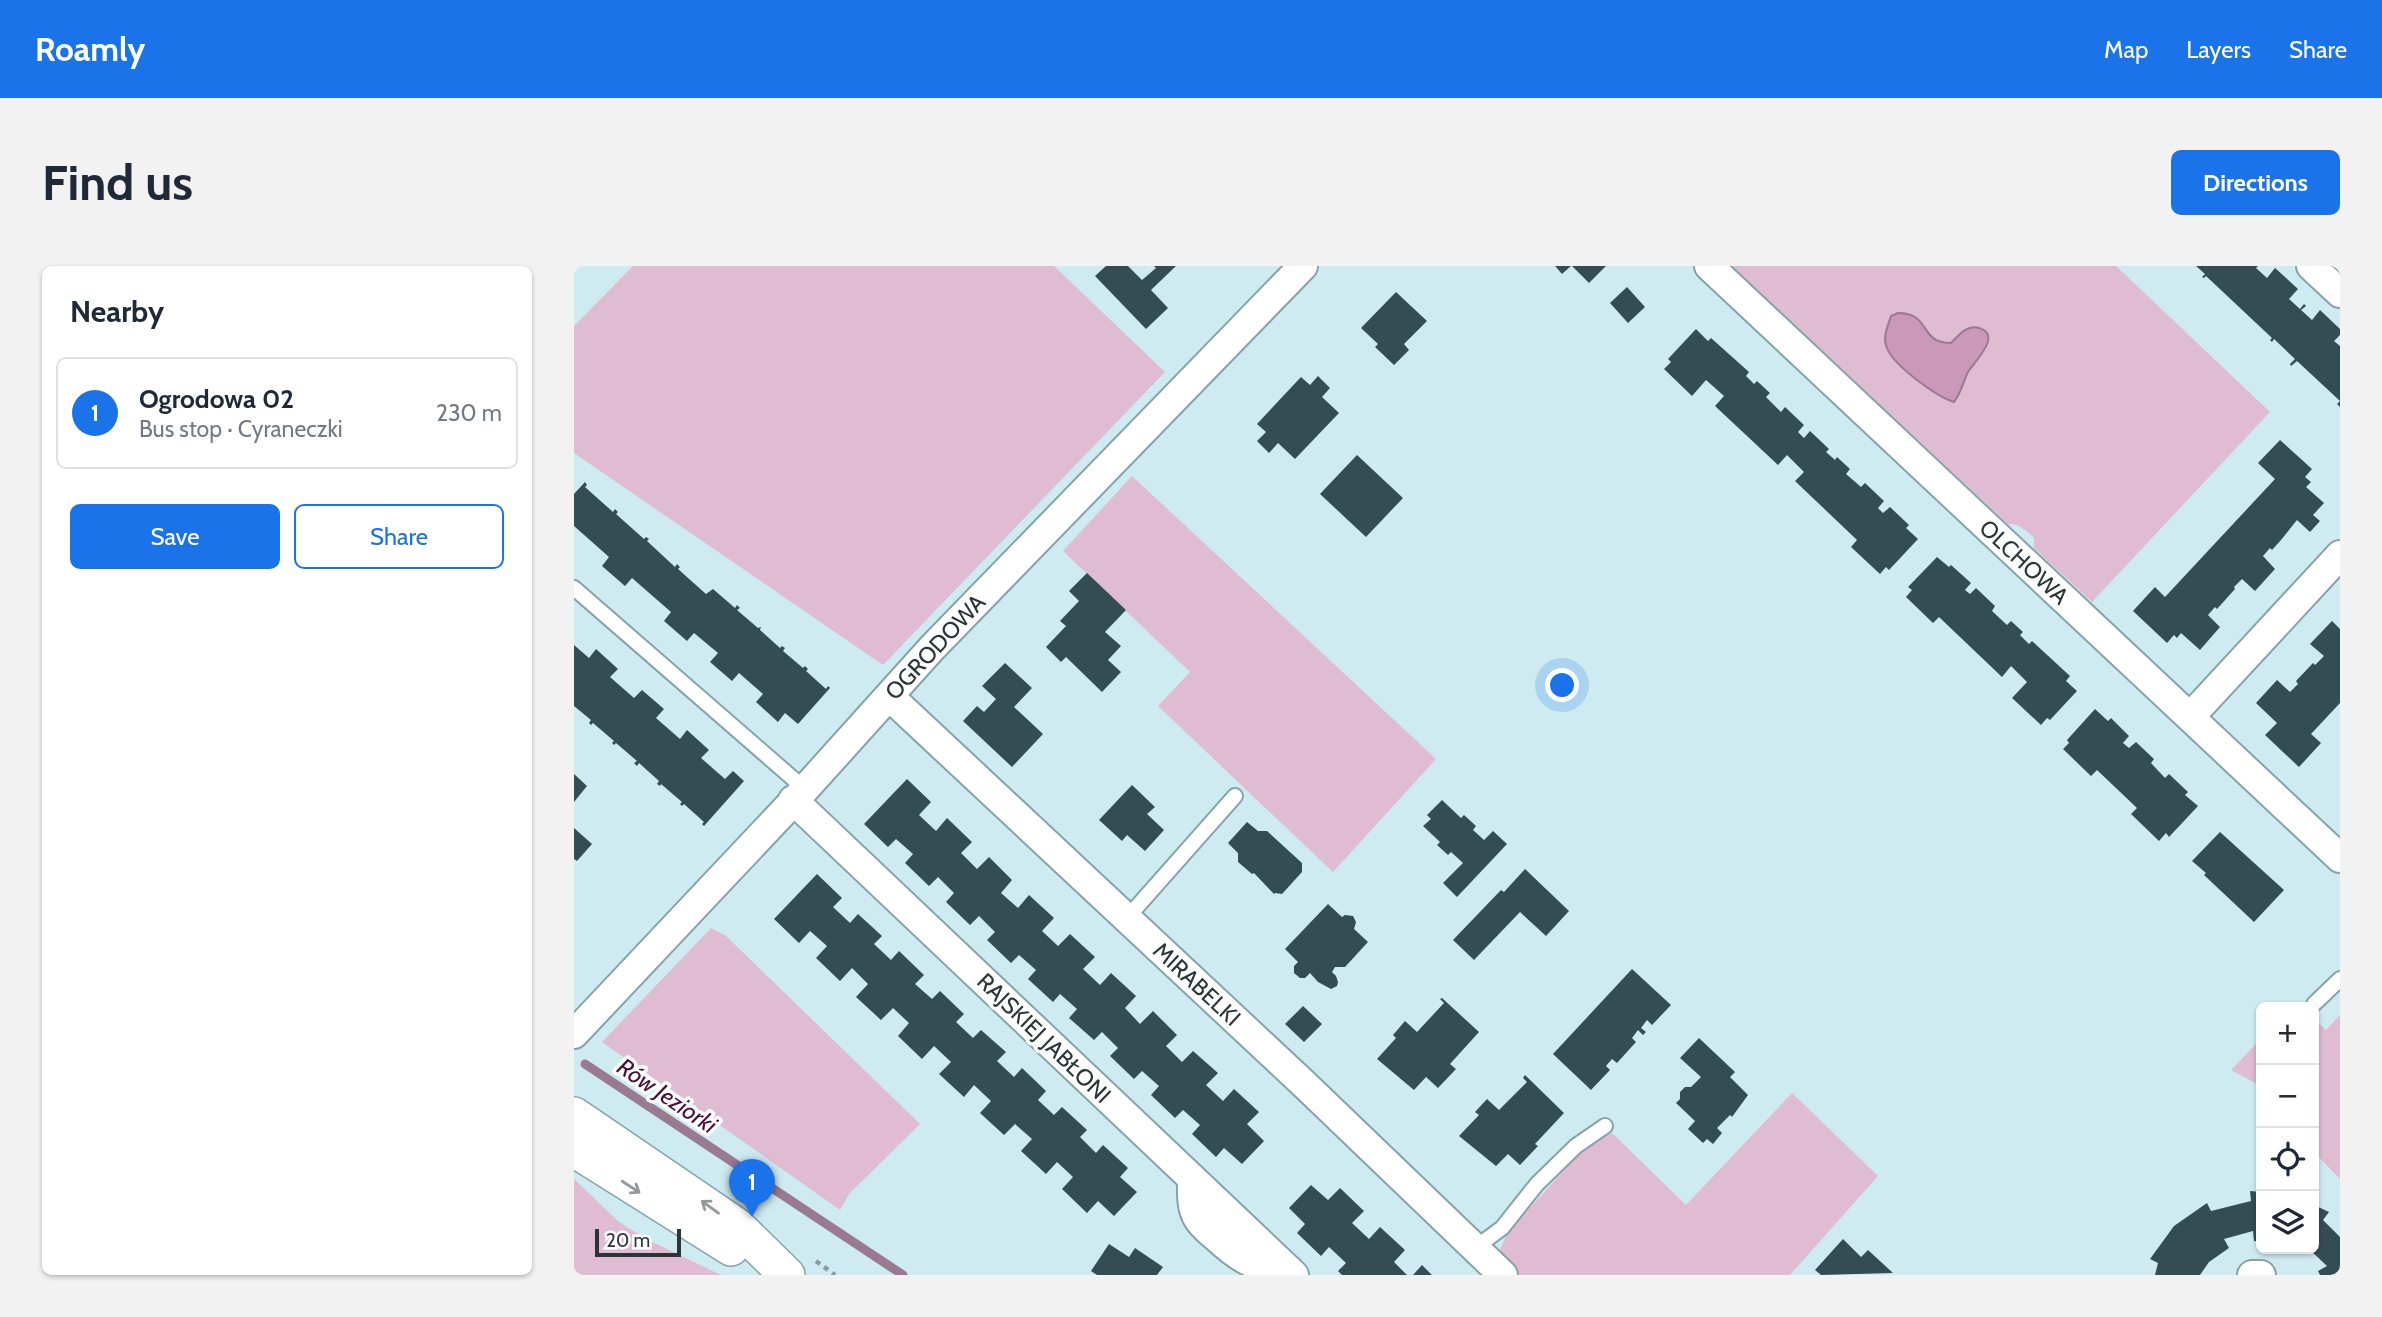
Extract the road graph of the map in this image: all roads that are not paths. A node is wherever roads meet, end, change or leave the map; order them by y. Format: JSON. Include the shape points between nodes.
{"nodes":[{"id":1,"x":1303,"y":266,"type":"edge"},
{"id":2,"x":1709,"y":266,"type":"edge"},
{"id":3,"x":2311,"y":266,"type":"edge"},
{"id":4,"x":2340,"y":293,"type":"edge"},
{"id":5,"x":2340,"y":555,"type":"edge"},
{"id":6,"x":574,"y":588,"type":"edge"},
{"id":7,"x":890,"y":695,"type":"junction"},
{"id":8,"x":2190,"y":718,"type":"junction"},
{"id":9,"x":799,"y":794,"type":"junction"},
{"id":10,"x":1235,"y":796,"type":"dead end"},
{"id":11,"x":2340,"y":858,"type":"edge"},
{"id":12,"x":1127,"y":918,"type":"junction"},
{"id":13,"x":2340,"y":979,"type":"edge"},
{"id":14,"x":2316,"y":1002,"type":"edge"},
{"id":15,"x":574,"y":1034,"type":"edge"},
{"id":16,"x":574,"y":1115,"type":"edge"},
{"id":17,"x":1605,"y":1126,"type":"dead end"},
{"id":18,"x":574,"y":1149,"type":"edge"},
{"id":19,"x":1475,"y":1248,"type":"junction"},
{"id":20,"x":783,"y":1272,"type":"edge"},
{"id":21,"x":1292,"y":1273,"type":"edge"},
{"id":22,"x":1503,"y":1275,"type":"edge"},
{"id":23,"x":2252,"y":1275,"type":"edge"},
{"id":24,"x":2262,"y":1275,"type":"edge"}],
"edges":[{"from":1,"to":7,"type":"street","name":"OGRODOWA"},
{"from":2,"to":8,"type":"street","name":"OLCHOWA"},
{"from":3,"to":4,"type":"street"},
{"from":5,"to":8,"type":"street"},
{"from":6,"to":9,"type":"lane"},
{"from":7,"to":9,"type":"street","name":"OGRODOWA"},
{"from":7,"to":12,"type":"street","name":"MIRABELKI"},
{"from":8,"to":11,"type":"street","name":"OLCHOWA"},
{"from":9,"to":15,"type":"street","name":"OGRODOWA"},
{"from":9,"to":21,"type":"street","name":"RAJSKIEJ JABŁONI","via":[[1192,1179],[1194,1208],[1206,1228],[1239,1258]]},
{"from":10,"to":12,"type":"lane"},
{"from":12,"to":19,"type":"street","name":"MIRABELKI"},
{"from":13,"to":14,"type":"lane"},
{"from":20,"to":16,"type":"street","one_way":true,"via":[[737,1226]]},
{"from":17,"to":19,"type":"lane","via":[[1576,1146],[1502,1228]]},
{"from":18,"to":20,"type":"street","one_way":true,"via":[[754,1263]]},
{"from":19,"to":22,"type":"street","name":"MIRABELKI"},
{"from":23,"to":24,"type":"street"}]}
